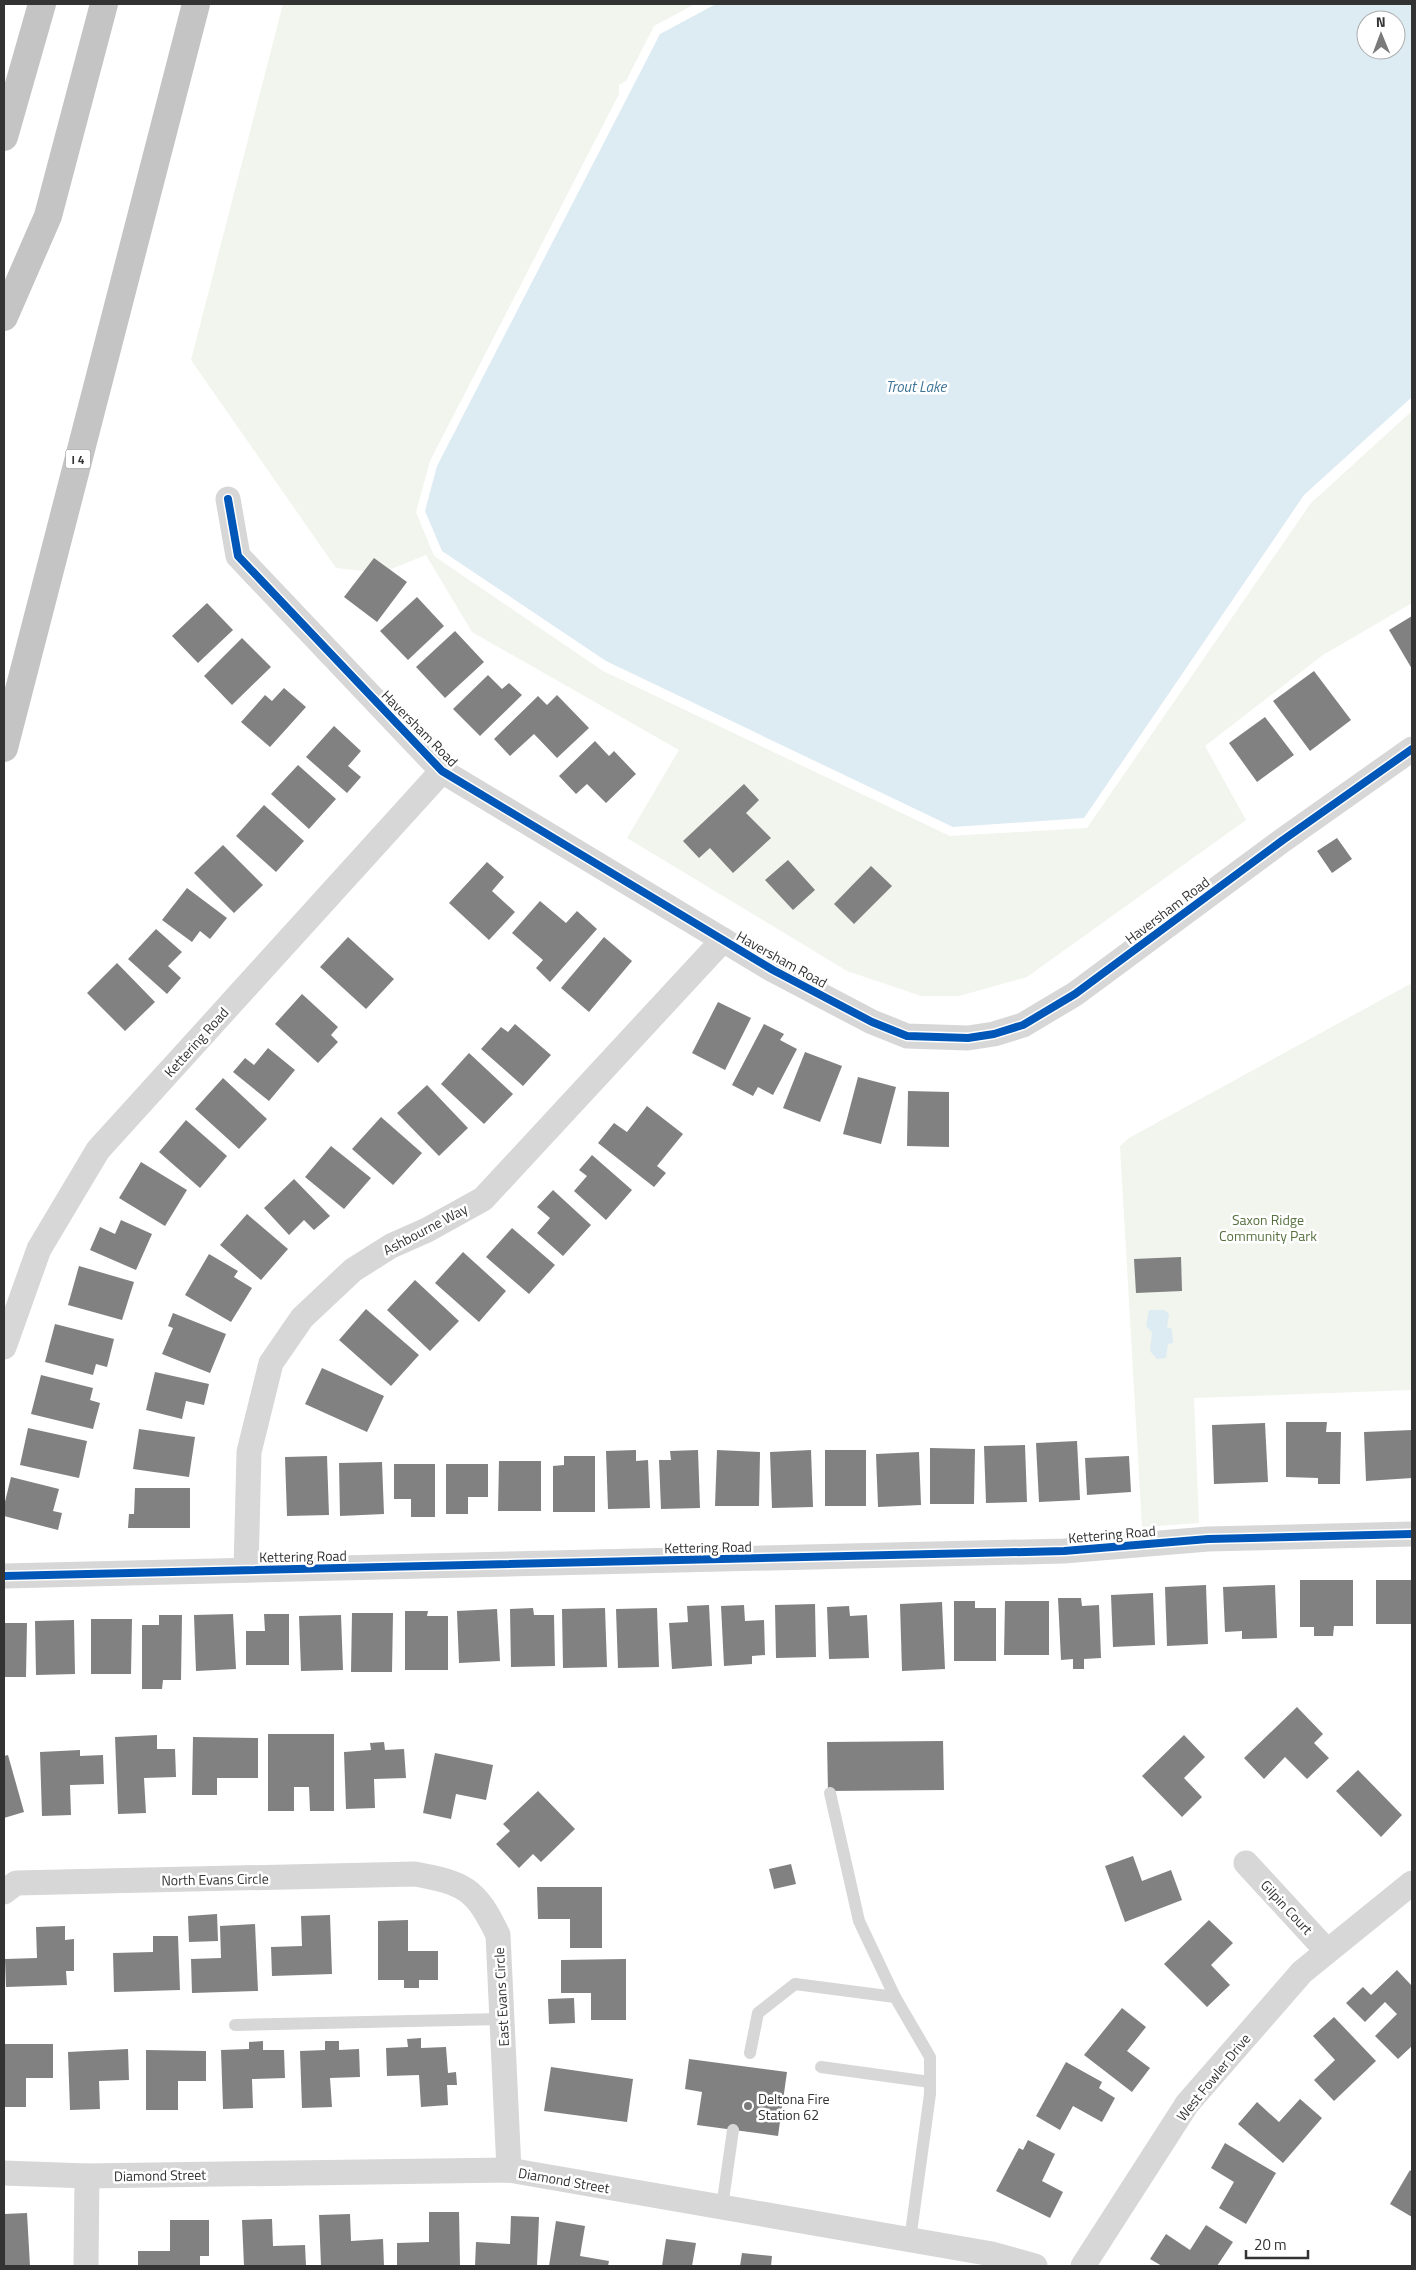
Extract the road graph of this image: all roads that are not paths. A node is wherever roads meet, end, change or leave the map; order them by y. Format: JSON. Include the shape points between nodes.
{"nodes":[{"id":1,"x":42,"y":4,"type":"edge"},
{"id":2,"x":104,"y":4,"type":"edge"},
{"id":3,"x":196,"y":4,"type":"edge"},
{"id":4,"x":4,"y":137,"type":"edge"},
{"id":5,"x":4,"y":317,"type":"edge"},
{"id":6,"x":228,"y":500,"type":"dead end"},
{"id":7,"x":4,"y":748,"type":"edge"},
{"id":8,"x":1412,"y":749,"type":"edge"},
{"id":9,"x":442,"y":771,"type":"junction"},
{"id":10,"x":723,"y":940,"type":"junction"},
{"id":11,"x":4,"y":1347,"type":"edge"},
{"id":12,"x":1412,"y":1534,"type":"edge"},
{"id":13,"x":246,"y":1570,"type":"junction"},
{"id":14,"x":4,"y":1576,"type":"edge"},
{"id":15,"x":830,"y":1793,"type":"dead end"},
{"id":16,"x":1246,"y":1863,"type":"dead end"},
{"id":17,"x":415,"y":1874,"type":"joint"},
{"id":18,"x":1412,"y":1883,"type":"edge"},
{"id":19,"x":10,"y":1888,"type":"edge"},
{"id":20,"x":1327,"y":1951,"type":"junction"},
{"id":21,"x":895,"y":1997,"type":"junction"},
{"id":22,"x":502,"y":2019,"type":"junction"},
{"id":23,"x":234,"y":2025,"type":"dead end"},
{"id":24,"x":750,"y":2053,"type":"dead end"},
{"id":25,"x":821,"y":2067,"type":"dead end"},
{"id":26,"x":930,"y":2082,"type":"junction"},
{"id":27,"x":733,"y":2130,"type":"dead end"},
{"id":28,"x":509,"y":2170,"type":"junction"},
{"id":29,"x":4,"y":2173,"type":"edge"},
{"id":30,"x":87,"y":2176,"type":"junction"},
{"id":31,"x":722,"y":2207,"type":"junction"},
{"id":32,"x":910,"y":2240,"type":"junction"},
{"id":33,"x":86,"y":2266,"type":"edge"},
{"id":34,"x":1035,"y":2266,"type":"edge"},
{"id":35,"x":1083,"y":2266,"type":"edge"}],
"edges":[{"from":1,"to":4,"type":"highway"},
{"from":2,"to":5,"type":"highway","via":[[48,216]]},
{"from":3,"to":7,"type":"highway","number":"I 4"},
{"from":6,"to":9,"type":"street","name":"Haversham Road","via":[[238,556]]},
{"from":8,"to":10,"type":"street","name":"Haversham Road","via":[[1074,994],[1023,1025],[994,1034],[968,1038],[907,1036],[855,1013]]},
{"from":9,"to":10,"type":"street","name":"Haversham Road"},
{"from":9,"to":11,"type":"street","name":"Kettering Road","via":[[98,1150],[39,1249]]},
{"from":10,"to":13,"type":"street","name":"Ashbourne Way","via":[[483,1199],[391,1246],[353,1270],[302,1318],[271,1363],[248,1452]]},
{"from":12,"to":13,"type":"street","name":"Kettering Road","via":[[1208,1539],[1064,1551]]},
{"from":13,"to":14,"type":"street","name":"Kettering Road"},
{"from":15,"to":21,"type":"lane","via":[[859,1921]]},
{"from":16,"to":20,"type":"street","name":"Gilpin Court"},
{"from":17,"to":19,"type":"street","name":"North Evans Circle"},
{"from":17,"to":22,"type":"street","name":"East Evans Circle","via":[[446,1880],[469,1890],[486,1910],[498,1935]]},
{"from":18,"to":20,"type":"street","name":"West Fowler Drive"},
{"from":20,"to":35,"type":"street","name":"West Fowler Drive","via":[[1302,1972],[1187,2104]]},
{"from":21,"to":24,"type":"lane","via":[[794,1984],[758,2013]]},
{"from":21,"to":26,"type":"lane","via":[[930,2057]]},
{"from":22,"to":23,"type":"lane"},
{"from":22,"to":28,"type":"street","name":"East Evans Circle"},
{"from":25,"to":26,"type":"lane"},
{"from":26,"to":32,"type":"lane"},
{"from":27,"to":31,"type":"lane"},
{"from":28,"to":30,"type":"street","name":"Diamond Street"},
{"from":28,"to":31,"type":"street","name":"Diamond Street"},
{"from":29,"to":30,"type":"street","name":"Diamond Street"},
{"from":30,"to":33,"type":"street"},
{"from":31,"to":32,"type":"street","name":"Diamond Street"},
{"from":32,"to":34,"type":"street","name":"Diamond Street","via":[[992,2254]]}]}
